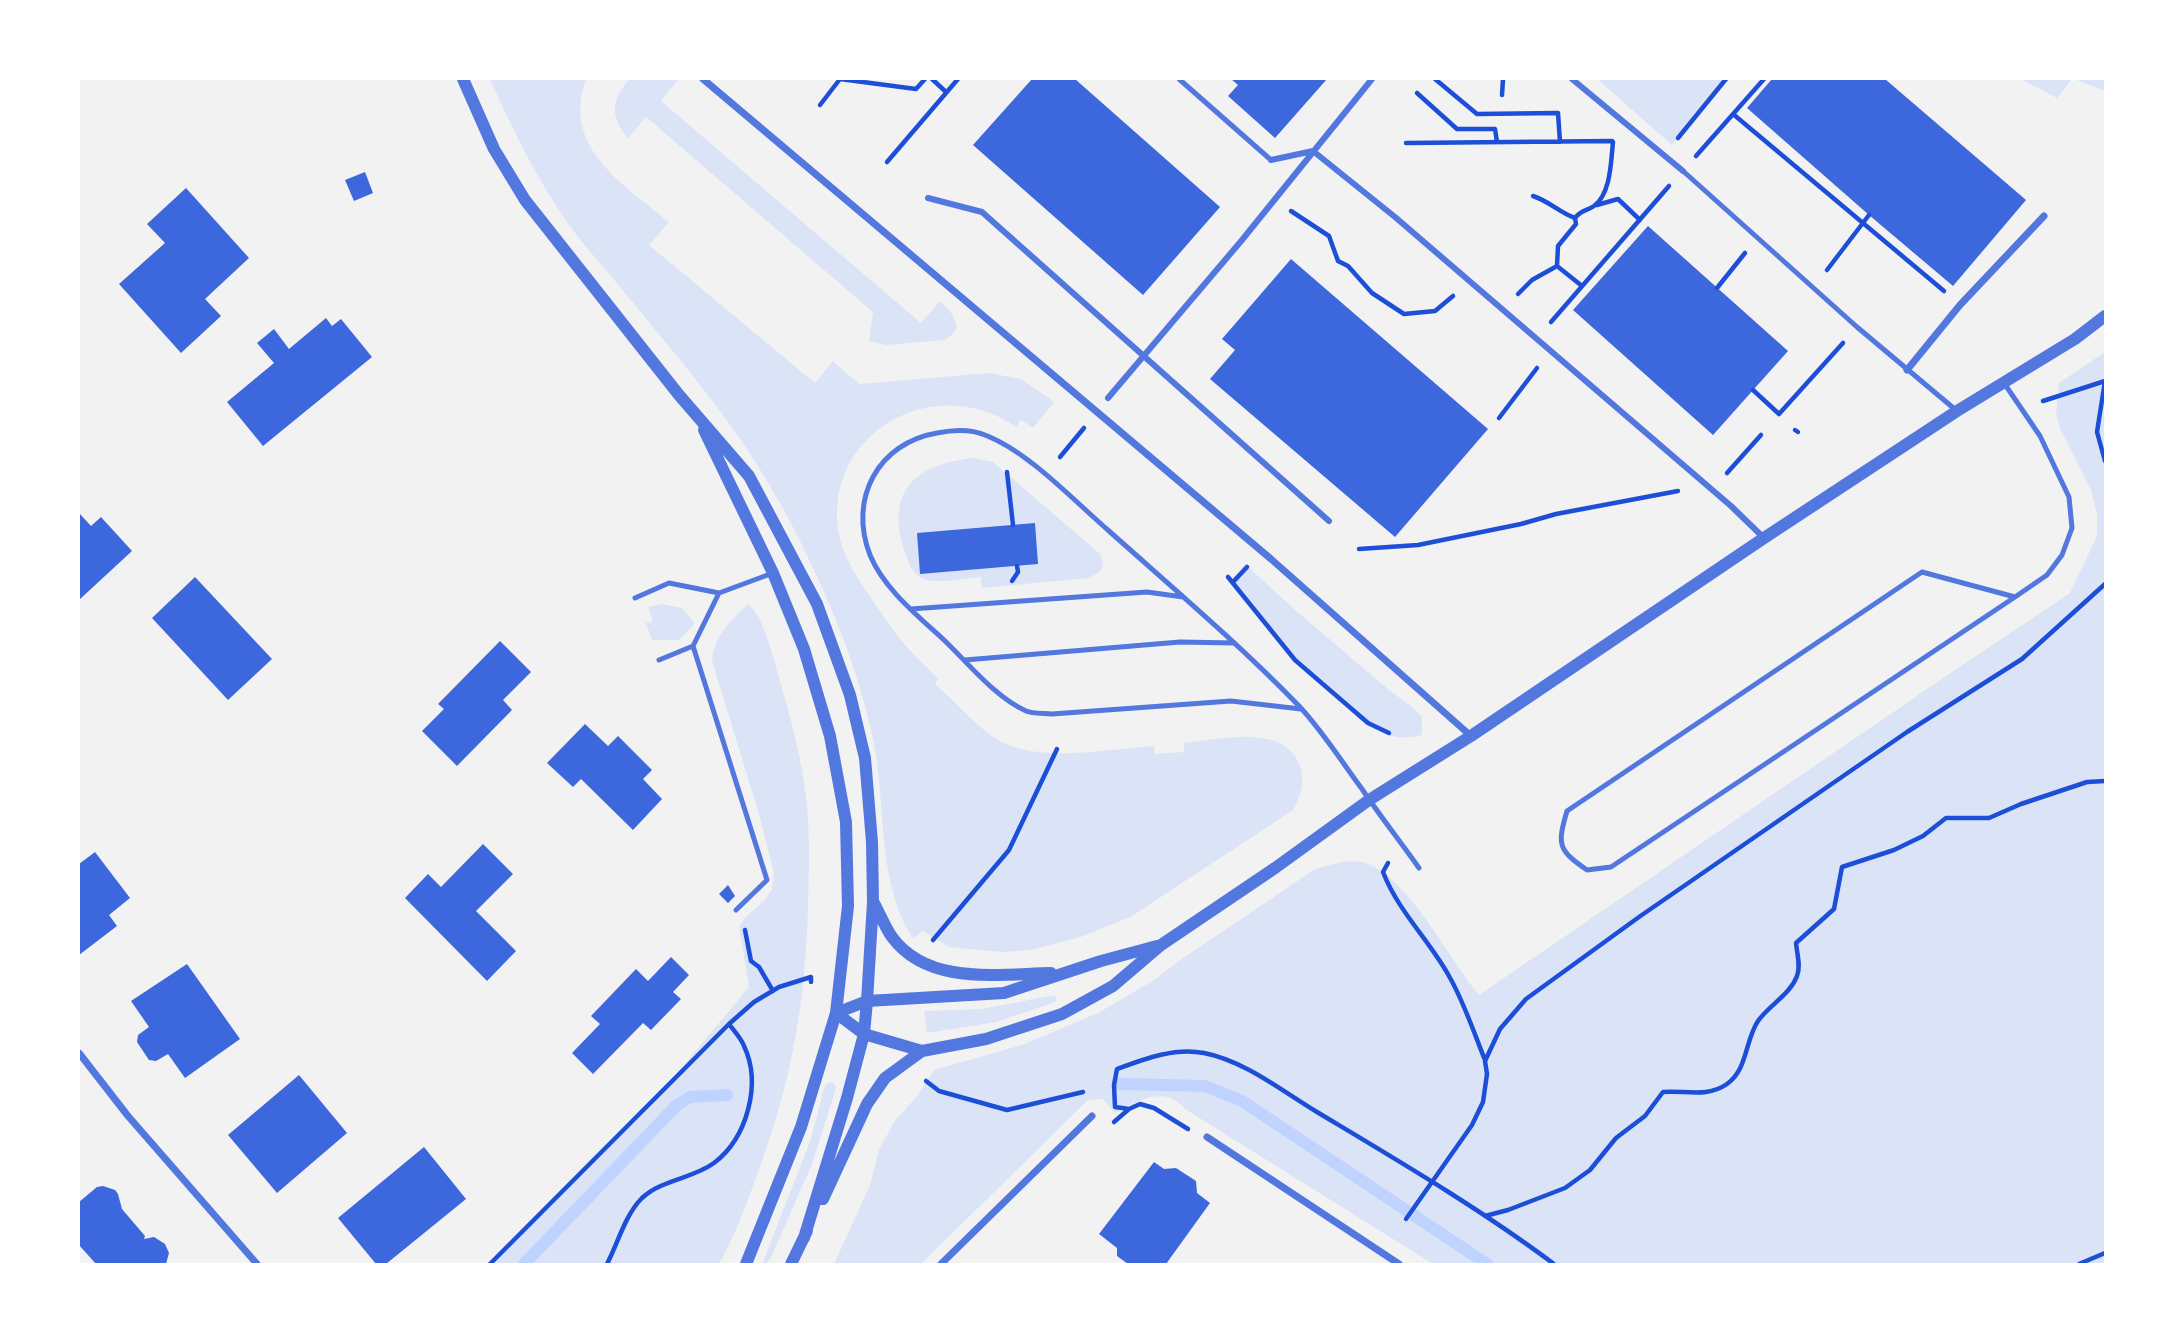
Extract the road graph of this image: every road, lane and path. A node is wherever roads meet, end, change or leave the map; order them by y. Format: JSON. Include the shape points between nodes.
{"nodes":[{"id":1,"x":463,"y":79,"type":"edge"},
{"id":2,"x":703,"y":79,"type":"edge"},
{"id":3,"x":840,"y":79,"type":"edge"},
{"id":4,"x":925,"y":79,"type":"edge"},
{"id":5,"x":932,"y":79,"type":"edge"},
{"id":6,"x":958,"y":79,"type":"edge"},
{"id":7,"x":1179,"y":79,"type":"edge"},
{"id":8,"x":1372,"y":79,"type":"edge"},
{"id":9,"x":1435,"y":79,"type":"edge"},
{"id":10,"x":1503,"y":79,"type":"edge"},
{"id":11,"x":1572,"y":79,"type":"edge"},
{"id":12,"x":1726,"y":79,"type":"edge"},
{"id":13,"x":1763,"y":79,"type":"edge"},
{"id":14,"x":946,"y":92,"type":"junction"},
{"id":15,"x":1417,"y":93,"type":"dead end"},
{"id":16,"x":1502,"y":96,"type":"dead end"},
{"id":17,"x":820,"y":105,"type":"dead end"},
{"id":18,"x":1733,"y":114,"type":"junction"},
{"id":19,"x":1623,"y":140,"type":"dead end"},
{"id":20,"x":1613,"y":141,"type":"junction"},
{"id":21,"x":1497,"y":142,"type":"junction"},
{"id":22,"x":1560,"y":142,"type":"junction"},
{"id":23,"x":1406,"y":144,"type":"dead end"},
{"id":24,"x":1672,"y":145,"type":"dead end"},
{"id":25,"x":1313,"y":151,"type":"junction"},
{"id":26,"x":1271,"y":160,"type":"joint"},
{"id":27,"x":887,"y":162,"type":"dead end"},
{"id":28,"x":1683,"y":171,"type":"junction"},
{"id":29,"x":1533,"y":196,"type":"dead end"},
{"id":30,"x":928,"y":198,"type":"dead end"},
{"id":31,"x":1274,"y":200,"type":"junction"},
{"id":32,"x":1596,"y":205,"type":"junction"},
{"id":33,"x":1869,"y":215,"type":"dead end"},
{"id":34,"x":2044,"y":216,"type":"dead end"},
{"id":35,"x":1575,"y":218,"type":"junction"},
{"id":36,"x":1640,"y":220,"type":"junction"},
{"id":37,"x":1863,"y":223,"type":"junction"},
{"id":38,"x":1757,"y":238,"type":"junction"},
{"id":39,"x":1556,"y":266,"type":"junction"},
{"id":40,"x":1470,"y":282,"type":"junction"},
{"id":41,"x":1582,"y":286,"type":"junction"},
{"id":42,"x":1813,"y":287,"type":"junction"},
{"id":43,"x":1717,"y":288,"type":"dead end"},
{"id":44,"x":1960,"y":305,"type":"junction"},
{"id":45,"x":1503,"y":309,"type":"junction"},
{"id":46,"x":2105,"y":316,"type":"edge"},
{"id":47,"x":1857,"y":327,"type":"junction"},
{"id":48,"x":1536,"y":338,"type":"junction"},
{"id":49,"x":1550,"y":350,"type":"junction"},
{"id":50,"x":1144,"y":356,"type":"junction"},
{"id":51,"x":1907,"y":370,"type":"junction"},
{"id":52,"x":2105,"y":381,"type":"edge"},
{"id":53,"x":2004,"y":383,"type":"junction"},
{"id":54,"x":1753,"y":390,"type":"dead end"},
{"id":55,"x":1108,"y":397,"type":"dead end"},
{"id":56,"x":2021,"y":407,"type":"junction"},
{"id":57,"x":1957,"y":411,"type":"junction"},
{"id":58,"x":696,"y":414,"type":"junction"},
{"id":59,"x":1499,"y":418,"type":"dead end"},
{"id":60,"x":1085,"y":426,"type":"dead end"},
{"id":61,"x":1761,"y":435,"type":"dead end"},
{"id":62,"x":1060,"y":457,"type":"dead end"},
{"id":63,"x":2105,"y":461,"type":"edge"},
{"id":64,"x":1007,"y":485,"type":"dead end"},
{"id":65,"x":1710,"y":487,"type":"junction"},
{"id":66,"x":1329,"y":521,"type":"dead end"},
{"id":67,"x":1013,"y":525,"type":"dead end"},
{"id":68,"x":1764,"y":538,"type":"junction"},
{"id":69,"x":1359,"y":550,"type":"dead end"},
{"id":70,"x":773,"y":573,"type":"junction"},
{"id":71,"x":1228,"y":577,"type":"dead end"},
{"id":72,"x":2105,"y":584,"type":"edge"},
{"id":73,"x":719,"y":593,"type":"junction"},
{"id":74,"x":635,"y":597,"type":"dead end"},
{"id":75,"x":1183,"y":597,"type":"junction"},
{"id":76,"x":2015,"y":597,"type":"junction"},
{"id":77,"x":911,"y":609,"type":"junction"},
{"id":78,"x":1234,"y":643,"type":"junction"},
{"id":79,"x":693,"y":646,"type":"junction"},
{"id":80,"x":659,"y":660,"type":"dead end"},
{"id":81,"x":965,"y":660,"type":"junction"},
{"id":82,"x":1301,"y":709,"type":"junction"},
{"id":83,"x":1389,"y":733,"type":"dead end"},
{"id":84,"x":1471,"y":736,"type":"junction"},
{"id":85,"x":1057,"y":748,"type":"dead end"},
{"id":86,"x":2105,"y":781,"type":"edge"},
{"id":87,"x":1369,"y":800,"type":"junction"},
{"id":88,"x":1401,"y":842,"type":"junction"},
{"id":89,"x":1419,"y":868,"type":"dead end"},
{"id":90,"x":873,"y":902,"type":"junction"},
{"id":91,"x":738,"y":908,"type":"joint"},
{"id":92,"x":931,"y":942,"type":"dead end"},
{"id":93,"x":1161,"y":946,"type":"junction"},
{"id":94,"x":1062,"y":974,"type":"junction"},
{"id":95,"x":810,"y":987,"type":"dead end"},
{"id":96,"x":774,"y":990,"type":"junction"},
{"id":97,"x":867,"y":1001,"type":"junction"},
{"id":98,"x":836,"y":1013,"type":"junction"},
{"id":99,"x":729,"y":1024,"type":"junction"},
{"id":100,"x":864,"y":1034,"type":"junction"},
{"id":101,"x":922,"y":1051,"type":"junction"},
{"id":102,"x":79,"y":1053,"type":"edge"},
{"id":103,"x":1485,"y":1061,"type":"junction"},
{"id":104,"x":926,"y":1081,"type":"dead end"},
{"id":105,"x":1089,"y":1091,"type":"dead end"},
{"id":106,"x":1129,"y":1109,"type":"junction"},
{"id":107,"x":1092,"y":1116,"type":"joint"},
{"id":108,"x":1207,"y":1137,"type":"joint"},
{"id":109,"x":1434,"y":1182,"type":"junction"},
{"id":110,"x":1485,"y":1216,"type":"junction"},
{"id":111,"x":1406,"y":1219,"type":"dead end"},
{"id":112,"x":804,"y":1238,"type":"junction"},
{"id":113,"x":2105,"y":1253,"type":"edge"},
{"id":114,"x":257,"y":1264,"type":"edge"},
{"id":115,"x":490,"y":1264,"type":"edge"},
{"id":116,"x":607,"y":1264,"type":"edge"},
{"id":117,"x":746,"y":1264,"type":"edge"},
{"id":118,"x":791,"y":1264,"type":"edge"},
{"id":119,"x":941,"y":1264,"type":"edge"},
{"id":120,"x":1399,"y":1264,"type":"edge"},
{"id":121,"x":1554,"y":1264,"type":"edge"},
{"id":122,"x":2079,"y":1264,"type":"edge"}],
"edges":[{"from":1,"to":58,"type":"street","via":[[494,149],[525,200]]},
{"from":2,"to":84,"type":"street","via":[[1267,555]]},
{"from":3,"to":4,"type":"path","via":[[916,89]]},
{"from":3,"to":17,"type":"path"},
{"from":5,"to":14,"type":"path"},
{"from":6,"to":14,"type":"path"},
{"from":7,"to":26,"type":"lane"},
{"from":8,"to":25,"type":"street"},
{"from":9,"to":22,"type":"path","via":[[1477,114],[1558,113]]},
{"from":10,"to":16,"type":"path"},
{"from":11,"to":28,"type":"street"},
{"from":12,"to":24,"type":"path"},
{"from":13,"to":18,"type":"path"},
{"from":14,"to":27,"type":"path"},
{"from":15,"to":21,"type":"path","via":[[1457,129],[1495,129]]},
{"from":18,"to":28,"type":"path"},
{"from":18,"to":37,"type":"path"},
{"from":19,"to":20,"type":"path"},
{"from":20,"to":22,"type":"path"},
{"from":20,"to":32,"type":"path","via":[[1609,180]]},
{"from":21,"to":22,"type":"path"},
{"from":21,"to":23,"type":"path"},
{"from":25,"to":26,"type":"street"},
{"from":25,"to":31,"type":"street"},
{"from":25,"to":40,"type":"street"},
{"from":28,"to":36,"type":"path"},
{"from":28,"to":38,"type":"lane"},
{"from":29,"to":35,"type":"path"},
{"from":30,"to":50,"type":"street","via":[[982,212]]},
{"from":31,"to":40,"type":"path","via":[[1329,236],[1338,261],[1372,293],[1404,314],[1435,311]]},
{"from":31,"to":50,"type":"street"},
{"from":32,"to":35,"type":"path"},
{"from":32,"to":36,"type":"path","via":[[1618,199]]},
{"from":33,"to":37,"type":"path"},
{"from":34,"to":44,"type":"street"},
{"from":35,"to":39,"type":"path","via":[[1576,224],[1558,246]]},
{"from":36,"to":41,"type":"path"},
{"from":37,"to":42,"type":"path"},
{"from":37,"to":44,"type":"path"},
{"from":38,"to":42,"type":"lane"},
{"from":38,"to":43,"type":"path"},
{"from":39,"to":41,"type":"path"},
{"from":39,"to":45,"type":"path","via":[[1532,280]]},
{"from":40,"to":45,"type":"street"},
{"from":41,"to":48,"type":"path"},
{"from":42,"to":47,"type":"lane"},
{"from":44,"to":51,"type":"street"},
{"from":45,"to":48,"type":"street"},
{"from":46,"to":53,"type":"street"},
{"from":47,"to":51,"type":"lane"},
{"from":47,"to":54,"type":"path","via":[[1779,414]]},
{"from":48,"to":49,"type":"street"},
{"from":49,"to":59,"type":"path"},
{"from":49,"to":65,"type":"street"},
{"from":50,"to":55,"type":"street"},
{"from":50,"to":66,"type":"street"},
{"from":51,"to":57,"type":"lane"},
{"from":52,"to":56,"type":"path"},
{"from":52,"to":63,"type":"path","via":[[2097,432]]},
{"from":53,"to":56,"type":"lane"},
{"from":53,"to":57,"type":"street"},
{"from":56,"to":76,"type":"lane","via":[[2069,497],[2072,528],[2062,555],[2047,575]]},
{"from":57,"to":68,"type":"street"},
{"from":58,"to":70,"type":"street"},
{"from":58,"to":90,"type":"street","via":[[749,476],[817,604],[850,695],[865,758]]},
{"from":60,"to":62,"type":"path"},
{"from":61,"to":65,"type":"path"},
{"from":64,"to":67,"type":"path"},
{"from":65,"to":68,"type":"street"},
{"from":65,"to":69,"type":"path","via":[[1608,503],[1418,545]]},
{"from":68,"to":84,"type":"street"},
{"from":70,"to":73,"type":"lane"},
{"from":70,"to":98,"type":"street","via":[[823,711],[846,822],[848,906]]},
{"from":71,"to":83,"type":"path","via":[[1295,660],[1368,723]]},
{"from":72,"to":103,"type":"path","via":[[2022,659],[1907,732],[1527,999],[1500,1029]]},
{"from":73,"to":74,"type":"lane","via":[[669,583]]},
{"from":73,"to":79,"type":"lane"},
{"from":75,"to":77,"type":"lane","via":[[1147,592]]},
{"from":75,"to":77,"type":"lane","via":[[1046,474],[984,434],[964,430],[909,441],[894,450],[875,472],[864,501],[863,526],[870,555]]},
{"from":75,"to":78,"type":"lane"},
{"from":76,"to":76,"type":"lane","via":[[1922,572],[1567,811],[1560,835],[1566,856],[1587,870],[1611,867]]},
{"from":77,"to":81,"type":"lane"},
{"from":78,"to":81,"type":"lane","via":[[1180,642]]},
{"from":78,"to":82,"type":"lane"},
{"from":79,"to":80,"type":"lane"},
{"from":79,"to":91,"type":"lane","via":[[767,880]]},
{"from":81,"to":82,"type":"lane","via":[[1004,698],[1028,712],[1231,701]]},
{"from":82,"to":87,"type":"lane"},
{"from":84,"to":87,"type":"street"},
{"from":85,"to":92,"type":"path","via":[[1009,850]]},
{"from":86,"to":110,"type":"path","via":[[2087,782],[1989,818],[1946,818],[1894,850],[1842,867],[1834,909],[1796,943],[1798,975],[1758,1021],[1741,1067],[1727,1084],[1692,1094],[1663,1092],[1590,1170],[1565,1188]]},
{"from":87,"to":88,"type":"lane"},
{"from":87,"to":93,"type":"street"},
{"from":88,"to":89,"type":"lane"},
{"from":88,"to":103,"type":"path","via":[[1383,872],[1402,910],[1451,978]]},
{"from":90,"to":94,"type":"street","via":[[892,938],[916,959],[940,969],[969,974]]},
{"from":90,"to":97,"type":"street"},
{"from":91,"to":96,"type":"path","via":[[751,961]]},
{"from":93,"to":94,"type":"street"},
{"from":93,"to":101,"type":"street","via":[[1113,986],[1062,1014],[986,1039]]},
{"from":94,"to":97,"type":"street","via":[[1004,993]]},
{"from":95,"to":96,"type":"path","via":[[811,977]]},
{"from":96,"to":99,"type":"path"},
{"from":97,"to":98,"type":"street"},
{"from":97,"to":100,"type":"street"},
{"from":98,"to":100,"type":"street"},
{"from":98,"to":117,"type":"street","via":[[800,1127]]},
{"from":99,"to":115,"type":"path"},
{"from":99,"to":116,"type":"path","via":[[750,1065],[752,1086],[741,1130],[713,1163],[664,1183],[641,1199]]},
{"from":100,"to":101,"type":"street"},
{"from":100,"to":112,"type":"street"},
{"from":101,"to":112,"type":"street","via":[[885,1078],[867,1104]]},
{"from":102,"to":114,"type":"street"},
{"from":103,"to":109,"type":"path","via":[[1483,1102]]},
{"from":104,"to":105,"type":"path","via":[[939,1091],[1007,1110]]},
{"from":106,"to":107,"type":"path","via":[[1105,1128]]},
{"from":106,"to":108,"type":"path","via":[[1140,1104],[1154,1108]]},
{"from":106,"to":109,"type":"path","via":[[1115,1107],[1117,1069],[1186,1050],[1207,1053],[1245,1068]]},
{"from":107,"to":119,"type":"street"},
{"from":108,"to":120,"type":"street"},
{"from":109,"to":110,"type":"path"},
{"from":109,"to":111,"type":"path"},
{"from":110,"to":121,"type":"path"},
{"from":112,"to":118,"type":"street"},
{"from":113,"to":122,"type":"path"}]}
